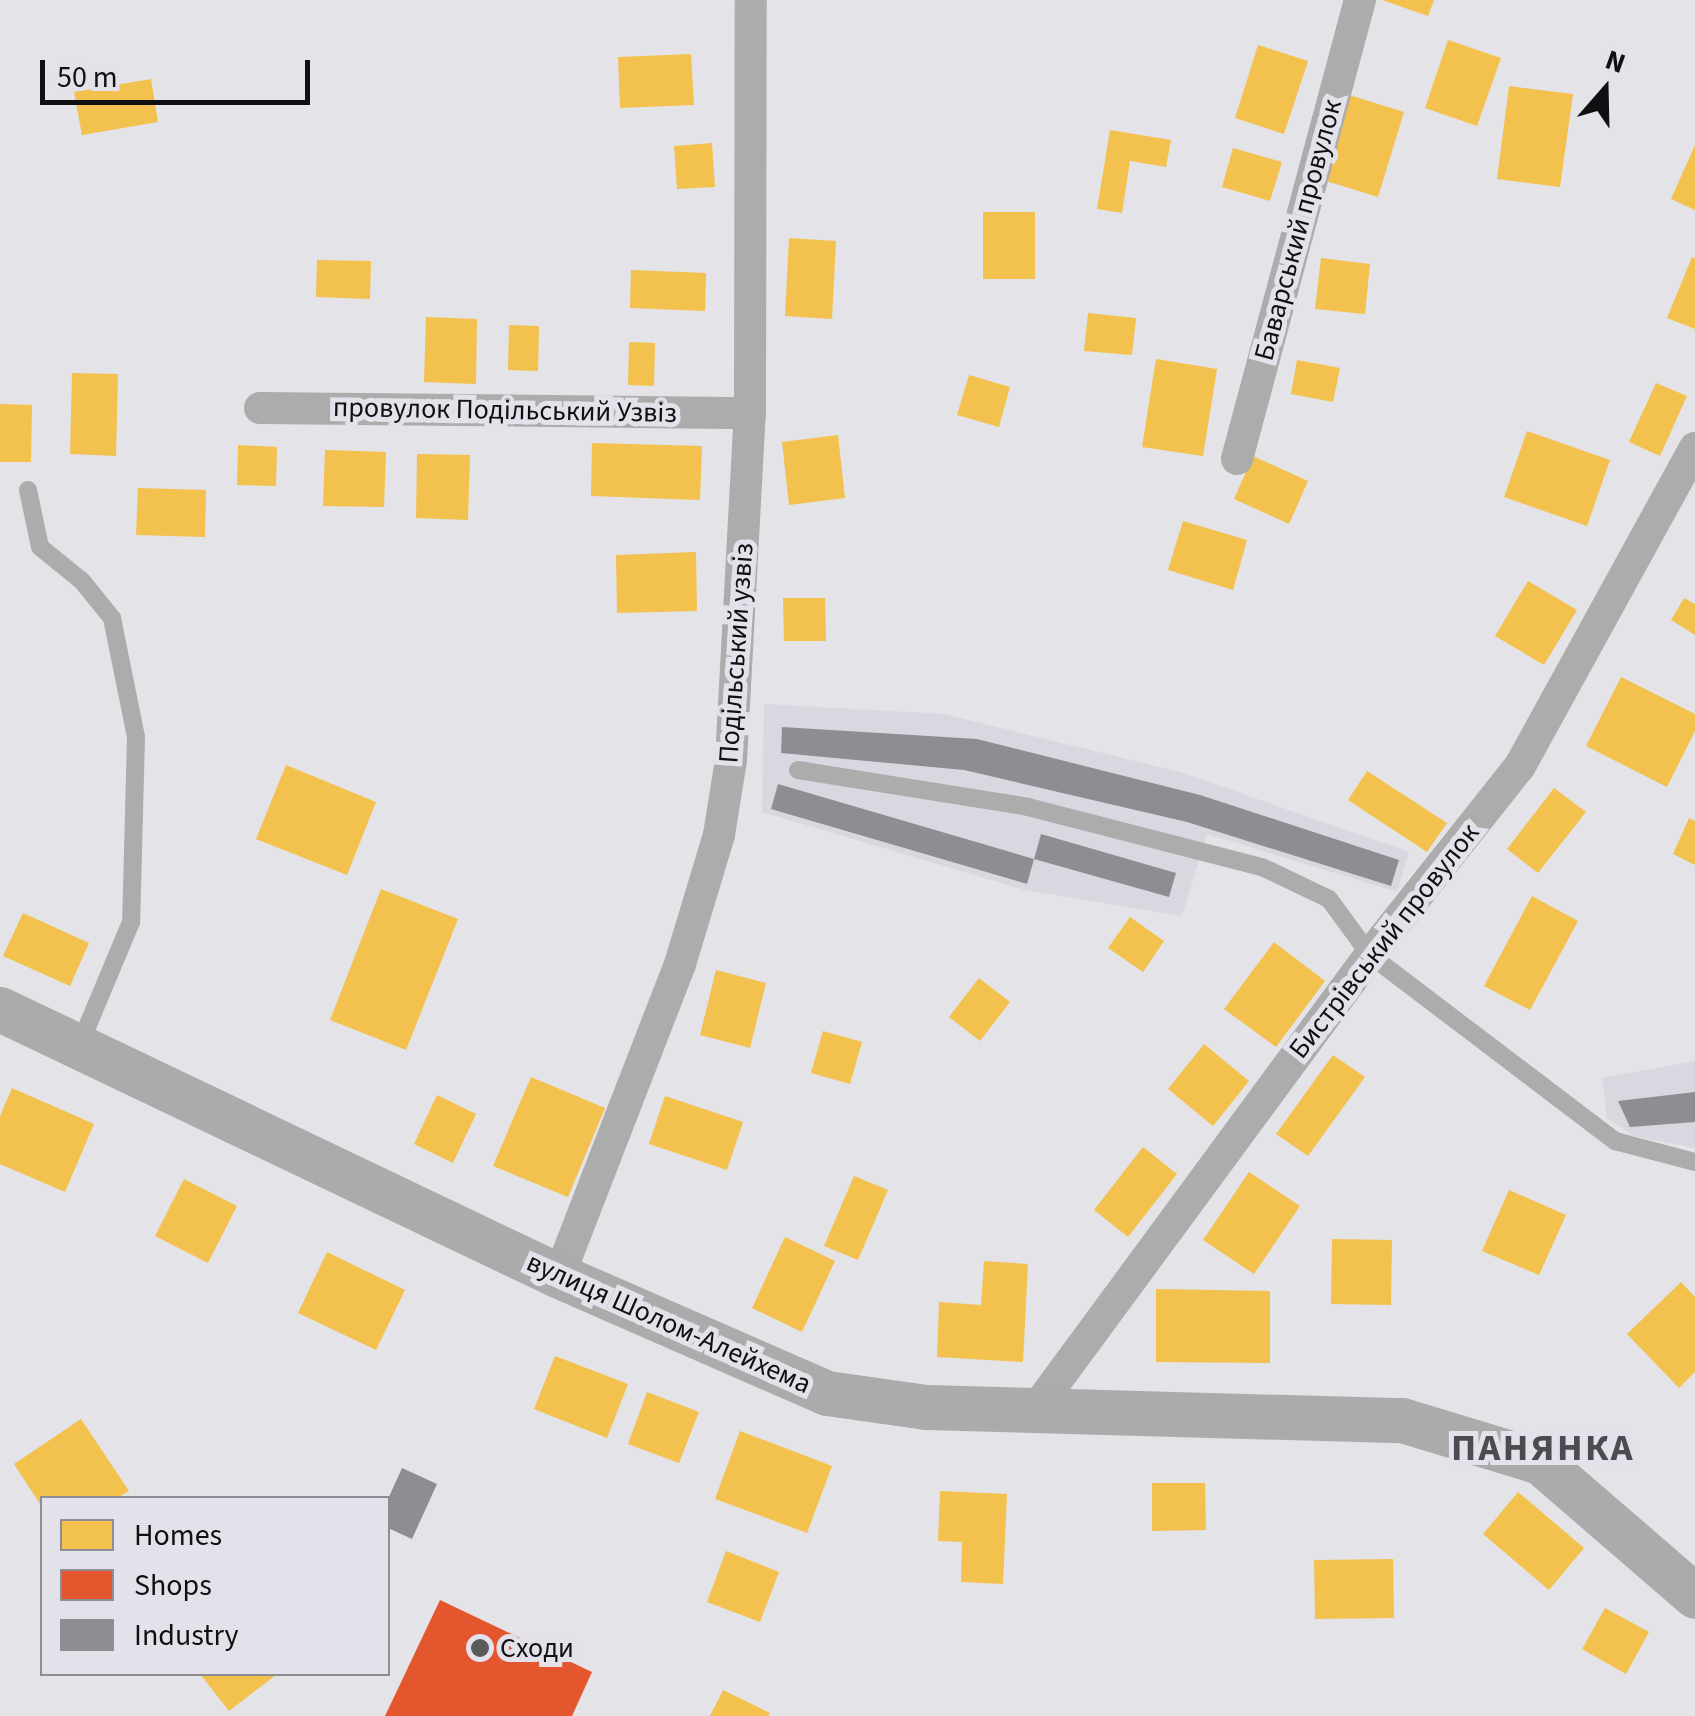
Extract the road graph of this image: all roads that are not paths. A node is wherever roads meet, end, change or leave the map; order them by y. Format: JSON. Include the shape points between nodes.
{"nodes":[{"id":1,"x":751,"y":0,"type":"edge"},
{"id":2,"x":1360,"y":0,"type":"edge"},
{"id":3,"x":260,"y":408,"type":"dead end"},
{"id":4,"x":750,"y":413,"type":"junction"},
{"id":5,"x":1695,"y":448,"type":"edge"},
{"id":6,"x":1236,"y":459,"type":"dead end"},
{"id":7,"x":28,"y":490,"type":"dead end"},
{"id":8,"x":798,"y":770,"type":"dead end"},
{"id":9,"x":1370,"y":955,"type":"junction"},
{"id":10,"x":0,"y":1009,"type":"edge"},
{"id":11,"x":80,"y":1044,"type":"junction"},
{"id":12,"x":1695,"y":1162,"type":"edge"},
{"id":13,"x":559,"y":1276,"type":"junction"},
{"id":14,"x":1035,"y":1410,"type":"junction"},
{"id":15,"x":1695,"y":1596,"type":"edge"}],
"edges":[{"from":1,"to":4,"type":"street","name":"Подільський узвіз"},
{"from":2,"to":6,"type":"street","name":"Баварський провулок"},
{"from":3,"to":4,"type":"street","name":"провулок Подільський Узвіз"},
{"from":4,"to":13,"type":"street","name":"Подільський узвіз","via":[[731,760],[719,834],[680,964]]},
{"from":5,"to":9,"type":"street","name":"Бистрівський провулок","via":[[1520,766]]},
{"from":7,"to":11,"type":"lane","via":[[40,546],[112,618],[136,737],[131,922]]},
{"from":8,"to":9,"type":"lane","via":[[1028,807],[1262,866],[1330,899]]},
{"from":9,"to":12,"type":"lane","via":[[1616,1141]]},
{"from":9,"to":14,"type":"street","name":"Бистрівський провулок"},
{"from":10,"to":11,"type":"main road","name":"вулиця Шолом-Алейхема"},
{"from":11,"to":13,"type":"main road","name":"вулиця Шолом-Алейхема"},
{"from":13,"to":14,"type":"main road","name":"вулиця Шолом-Алейхема","via":[[826,1393],[926,1407]]},
{"from":14,"to":15,"type":"main road","name":"вулиця Шолом-Алейхема","via":[[1402,1420],[1473,1437],[1540,1462]]}]}
